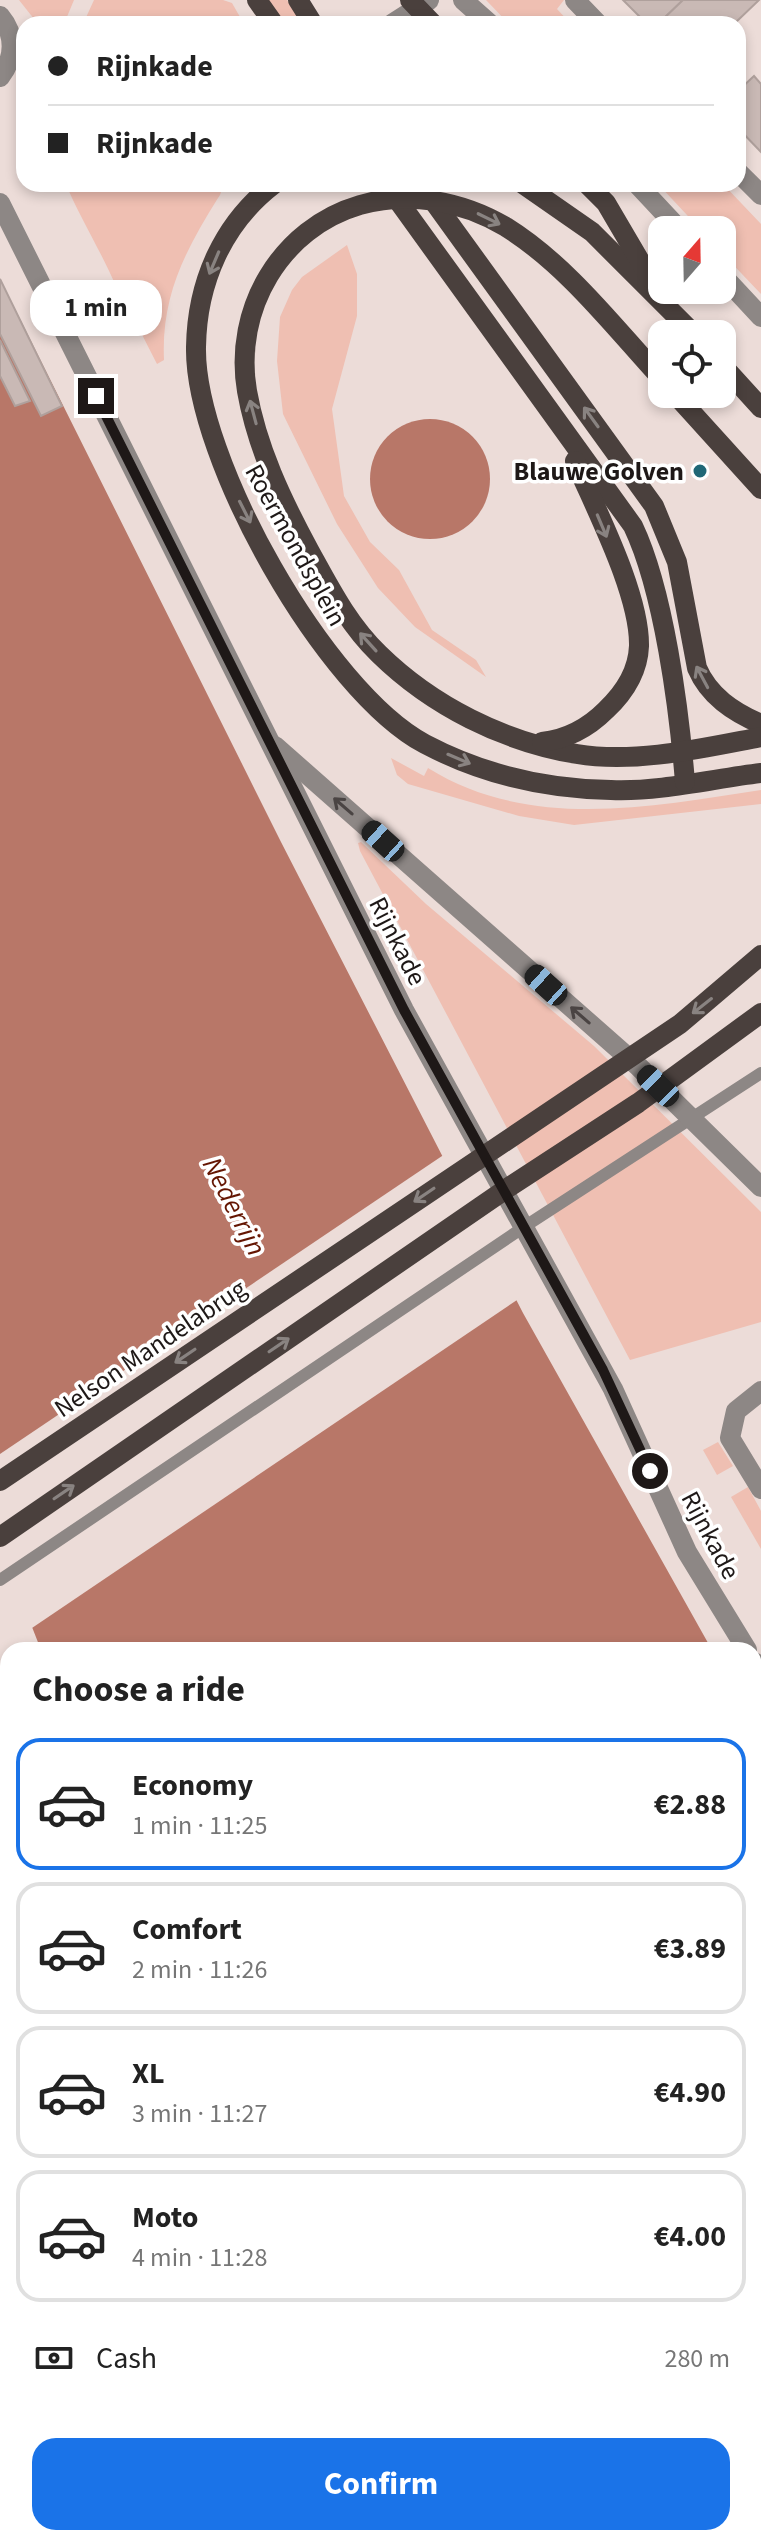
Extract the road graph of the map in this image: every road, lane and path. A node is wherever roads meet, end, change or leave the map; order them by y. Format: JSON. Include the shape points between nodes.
{"nodes":[{"id":1,"x":410,"y":0,"type":"edge"},
{"id":2,"x":430,"y":0,"type":"edge"},
{"id":3,"x":463,"y":0,"type":"edge"},
{"id":4,"x":575,"y":0,"type":"edge"},
{"id":5,"x":0,"y":16,"type":"edge"},
{"id":6,"x":405,"y":16,"type":"edge"},
{"id":7,"x":415,"y":16,"type":"edge"},
{"id":8,"x":425,"y":16,"type":"edge"},
{"id":9,"x":481,"y":16,"type":"edge"},
{"id":10,"x":590,"y":16,"type":"edge"},
{"id":11,"x":0,"y":77,"type":"edge"},
{"id":12,"x":746,"y":180,"type":"edge"},
{"id":13,"x":263,"y":192,"type":"edge"},
{"id":14,"x":392,"y":192,"type":"edge"},
{"id":15,"x":427,"y":192,"type":"edge"},
{"id":16,"x":534,"y":192,"type":"edge"},
{"id":17,"x":595,"y":192,"type":"edge"},
{"id":18,"x":644,"y":192,"type":"edge"},
{"id":19,"x":761,"y":195,"type":"edge"},
{"id":20,"x":0,"y":203,"type":"edge"},
{"id":21,"x":667,"y":216,"type":"edge"},
{"id":22,"x":648,"y":273,"type":"edge"},
{"id":23,"x":648,"y":286,"type":"edge"},
{"id":24,"x":736,"y":290,"type":"edge"},
{"id":25,"x":667,"y":304,"type":"edge"},
{"id":26,"x":761,"y":317,"type":"edge"},
{"id":27,"x":681,"y":320,"type":"edge"},
{"id":28,"x":648,"y":364,"type":"edge"},
{"id":29,"x":736,"y":380,"type":"edge"},
{"id":30,"x":688,"y":408,"type":"edge"},
{"id":31,"x":761,"y":408,"type":"edge"},
{"id":32,"x":561,"y":428,"type":"junction"},
{"id":33,"x":761,"y":489,"type":"edge"},
{"id":34,"x":761,"y":724,"type":"edge"},
{"id":35,"x":761,"y":737,"type":"edge"},
{"id":36,"x":266,"y":738,"type":"junction"},
{"id":37,"x":531,"y":743,"type":"junction"},
{"id":38,"x":682,"y":749,"type":"junction"},
{"id":39,"x":761,"y":773,"type":"edge"},
{"id":40,"x":685,"y":782,"type":"junction"},
{"id":41,"x":761,"y":955,"type":"edge"},
{"id":42,"x":761,"y":1013,"type":"edge"},
{"id":43,"x":761,"y":1073,"type":"edge"},
{"id":44,"x":759,"y":1180,"type":"edge"},
{"id":45,"x":761,"y":1391,"type":"edge"},
{"id":46,"x":0,"y":1481,"type":"edge"},
{"id":47,"x":761,"y":1489,"type":"edge"},
{"id":48,"x":0,"y":1537,"type":"edge"},
{"id":49,"x":0,"y":1580,"type":"edge"},
{"id":50,"x":742,"y":1642,"type":"edge"}],
"edges":[{"from":1,"to":8,"type":"main road"},
{"from":2,"to":6,"type":"street"},
{"from":2,"to":7,"type":"street"},
{"from":3,"to":9,"type":"street"},
{"from":4,"to":10,"type":"street"},
{"from":5,"to":11,"type":"street","via":[[13,47]]},
{"from":12,"to":19,"type":"street"},
{"from":13,"to":40,"type":"main road","name":"Roermondsplein","one_way":true,"via":[[236,219],[209,272],[196,348],[200,389],[220,463],[283,586],[338,668],[390,722],[476,766],[562,787],[614,791]]},
{"from":14,"to":32,"type":"main road"},
{"from":34,"to":15,"type":"main road","one_way":true,"via":[[731,709],[703,682],[677,562],[654,506]]},
{"from":16,"to":23,"type":"main road","via":[[592,232]]},
{"from":17,"to":22,"type":"main road"},
{"from":18,"to":21,"type":"street"},
{"from":20,"to":36,"type":"street","name":"Rijnkade"},
{"from":24,"to":26,"type":"street"},
{"from":25,"to":27,"type":"main road"},
{"from":37,"to":28,"type":"main road","name":"Roermondsplein","one_way":true,"via":[[467,718],[426,694],[345,617],[266,462],[247,388],[247,343],[268,273],[295,240],[332,213],[398,199],[449,203],[506,228],[553,263]]},
{"from":29,"to":31,"type":"main road"},
{"from":30,"to":33,"type":"main road"},
{"from":32,"to":37,"type":"main road","one_way":true,"via":[[618,563],[639,646],[621,695],[593,722],[556,740]]},
{"from":32,"to":38,"type":"main road","via":[[633,526],[644,553]]},
{"from":35,"to":38,"type":"main road","name":"Roermondsplein"},
{"from":44,"to":36,"type":"street","one_way":true,"via":[[639,1067]]},
{"from":36,"to":50,"type":"street","name":"Rijnkade","via":[[404,1010],[613,1389],[687,1552]]},
{"from":37,"to":38,"type":"main road","name":"Roermondsplein","via":[[614,757]]},
{"from":38,"to":40,"type":"main road"},
{"from":39,"to":40,"type":"main road","name":"Roermondsplein"},
{"from":41,"to":46,"type":"main road","name":"Nelson Mandelabrug","one_way":true,"via":[[680,1024]]},
{"from":48,"to":42,"type":"main road","one_way":true,"via":[[638,1103]]},
{"from":43,"to":49,"type":"lane"},
{"from":45,"to":47,"type":"street","via":[[736,1411],[730,1438]]}]}
